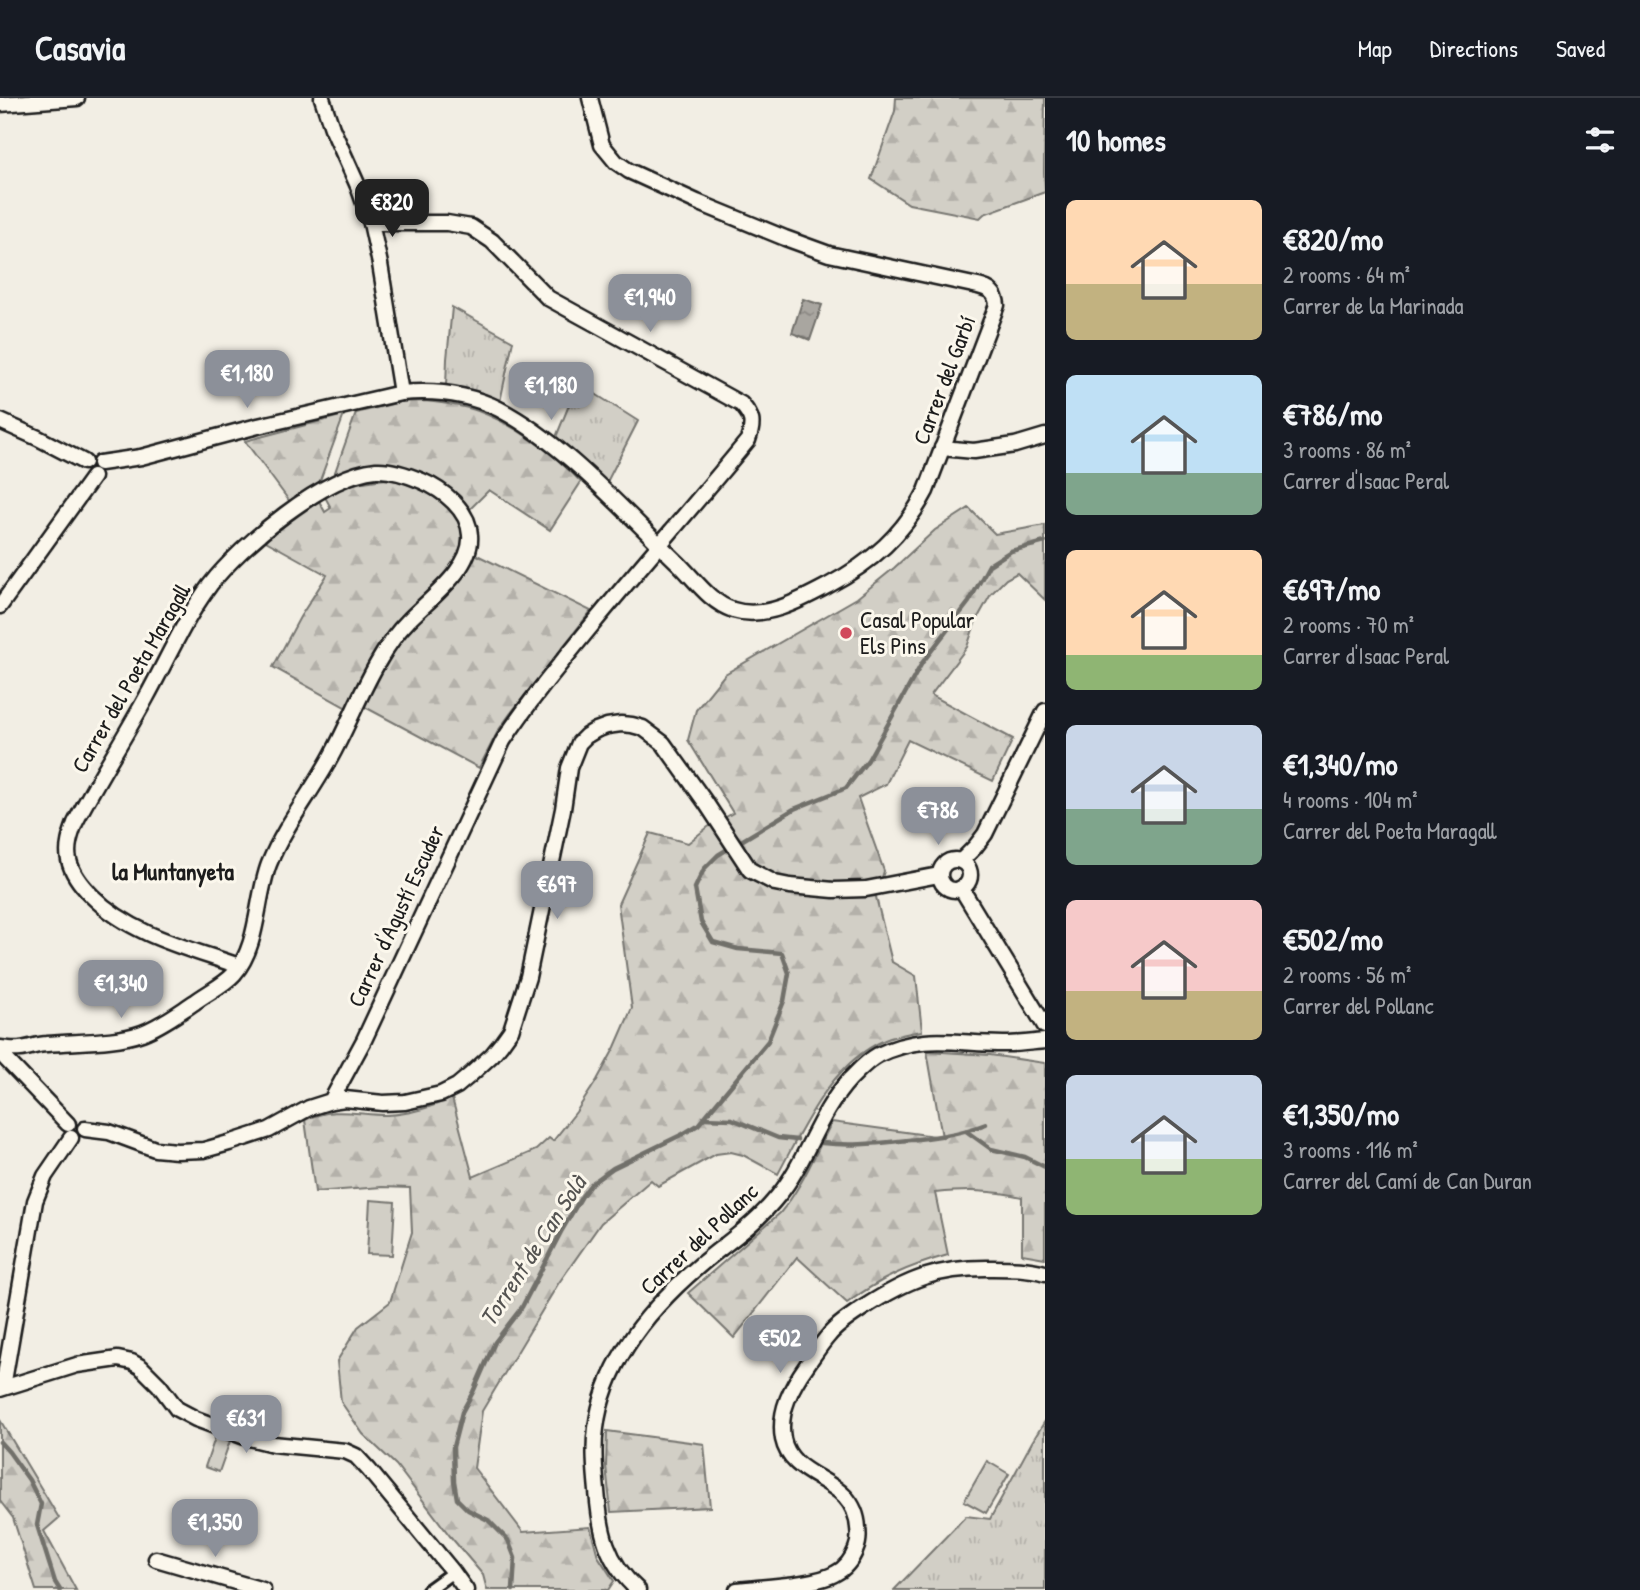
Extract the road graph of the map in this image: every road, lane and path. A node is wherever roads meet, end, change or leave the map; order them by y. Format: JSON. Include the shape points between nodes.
{"nodes":[{"id":1,"x":78,"y":98,"type":"edge"},
{"id":2,"x":322,"y":98,"type":"edge"},
{"id":3,"x":590,"y":98,"type":"edge"},
{"id":4,"x":0,"y":104,"type":"edge"},
{"id":5,"x":371,"y":223,"type":"junction"},
{"id":6,"x":401,"y":393,"type":"junction"},
{"id":7,"x":0,"y":421,"type":"edge"},
{"id":8,"x":1045,"y":436,"type":"edge"},
{"id":9,"x":942,"y":448,"type":"junction"},
{"id":10,"x":84,"y":462,"type":"junction"},
{"id":11,"x":100,"y":463,"type":"junction"},
{"id":12,"x":93,"y":477,"type":"junction"},
{"id":13,"x":659,"y":544,"type":"junction"},
{"id":14,"x":0,"y":606,"type":"edge"},
{"id":15,"x":1045,"y":711,"type":"edge"},
{"id":16,"x":961,"y":861,"type":"junction"},
{"id":17,"x":939,"y":875,"type":"junction"},
{"id":18,"x":961,"y":888,"type":"junction"},
{"id":19,"x":239,"y":966,"type":"junction"},
{"id":20,"x":1045,"y":1026,"type":"edge"},
{"id":21,"x":1045,"y":1041,"type":"edge"},
{"id":22,"x":0,"y":1051,"type":"edge"},
{"id":23,"x":331,"y":1101,"type":"junction"},
{"id":24,"x":70,"y":1131,"type":"junction"},
{"id":25,"x":1045,"y":1273,"type":"edge"},
{"id":26,"x":2,"y":1388,"type":"edge"},
{"id":27,"x":156,"y":1559,"type":"dead end"},
{"id":28,"x":453,"y":1572,"type":"junction"},
{"id":29,"x":263,"y":1590,"type":"edge"},
{"id":30,"x":428,"y":1590,"type":"edge"},
{"id":31,"x":466,"y":1590,"type":"edge"},
{"id":32,"x":638,"y":1590,"type":"edge"},
{"id":33,"x":737,"y":1590,"type":"edge"}],
"edges":[{"from":1,"to":4,"type":"street"},
{"from":2,"to":5,"type":"street"},
{"from":3,"to":9,"type":"street","name":"Carrer del Garbí","via":[[602,145],[629,171],[829,254],[993,292],[997,305]]},
{"from":5,"to":6,"type":"street"},
{"from":5,"to":13,"type":"street","name":"Carrer d'Agustí Escuder","via":[[471,226],[548,298],[741,404],[752,420],[748,440]]},
{"from":6,"to":11,"type":"street","name":"Carrer del Garbí"},
{"from":6,"to":13,"type":"street","name":"Carrer del Garbí","via":[[455,395],[500,410],[562,452]]},
{"from":7,"to":10,"type":"street"},
{"from":8,"to":9,"type":"street","via":[[974,451]]},
{"from":9,"to":13,"type":"street","name":"Carrer del Garbí","via":[[926,491],[894,537],[858,569],[800,601],[765,611],[731,609],[713,599]]},
{"from":10,"to":11,"type":"street","via":[[92,458]]},
{"from":10,"to":12,"type":"street","via":[[85,474]]},
{"from":11,"to":12,"type":"street","via":[[100,471]]},
{"from":12,"to":14,"type":"street"},
{"from":13,"to":23,"type":"street","name":"Carrer d'Agustí Escuder","via":[[503,741]]},
{"from":15,"to":16,"type":"street","via":[[985,834]]},
{"from":16,"to":17,"type":"street","via":[[948,861]]},
{"from":16,"to":18,"type":"street","via":[[970,870],[970,878]]},
{"from":17,"to":18,"type":"street","via":[[944,886]]},
{"from":17,"to":23,"type":"street","via":[[866,889],[775,883],[750,870],[663,743],[643,728],[607,726],[579,743],[569,768],[528,978],[511,1030],[501,1044],[457,1086],[441,1094],[405,1102]]},
{"from":18,"to":20,"type":"street"},
{"from":19,"to":19,"type":"street","name":"Carrer del Poeta Maragall","via":[[128,925],[97,901],[76,877],[69,860],[75,822],[190,614],[226,565],[265,529],[328,487],[374,470],[416,478],[450,499],[464,515],[470,533],[468,553],[379,660],[335,751],[270,862],[248,951]]},
{"from":19,"to":22,"type":"street","name":"Carrer del Poeta Maragall","via":[[219,985],[142,1033]]},
{"from":21,"to":32,"type":"street","name":"Carrer del Pollanc","via":[[939,1040],[876,1056],[858,1070],[827,1109],[780,1194],[741,1235],[670,1293],[639,1329],[609,1383],[594,1447],[598,1512],[607,1550],[625,1579]]},
{"from":22,"to":24,"type":"street"},
{"from":23,"to":24,"type":"street","via":[[269,1130],[204,1150],[155,1149],[109,1132],[85,1129],[78,1121]]},
{"from":24,"to":26,"type":"street","via":[[36,1200]]},
{"from":25,"to":33,"type":"street","via":[[1013,1268],[934,1273],[883,1295],[831,1332],[791,1391],[783,1433],[786,1447],[801,1467],[839,1490],[853,1507],[858,1520],[857,1546],[844,1568],[825,1578]]},
{"from":26,"to":28,"type":"street","via":[[77,1365],[118,1359],[132,1362],[177,1409],[196,1419],[245,1437],[356,1456]]},
{"from":27,"to":29,"type":"street"},
{"from":28,"to":30,"type":"street"},
{"from":28,"to":31,"type":"street"}]}
